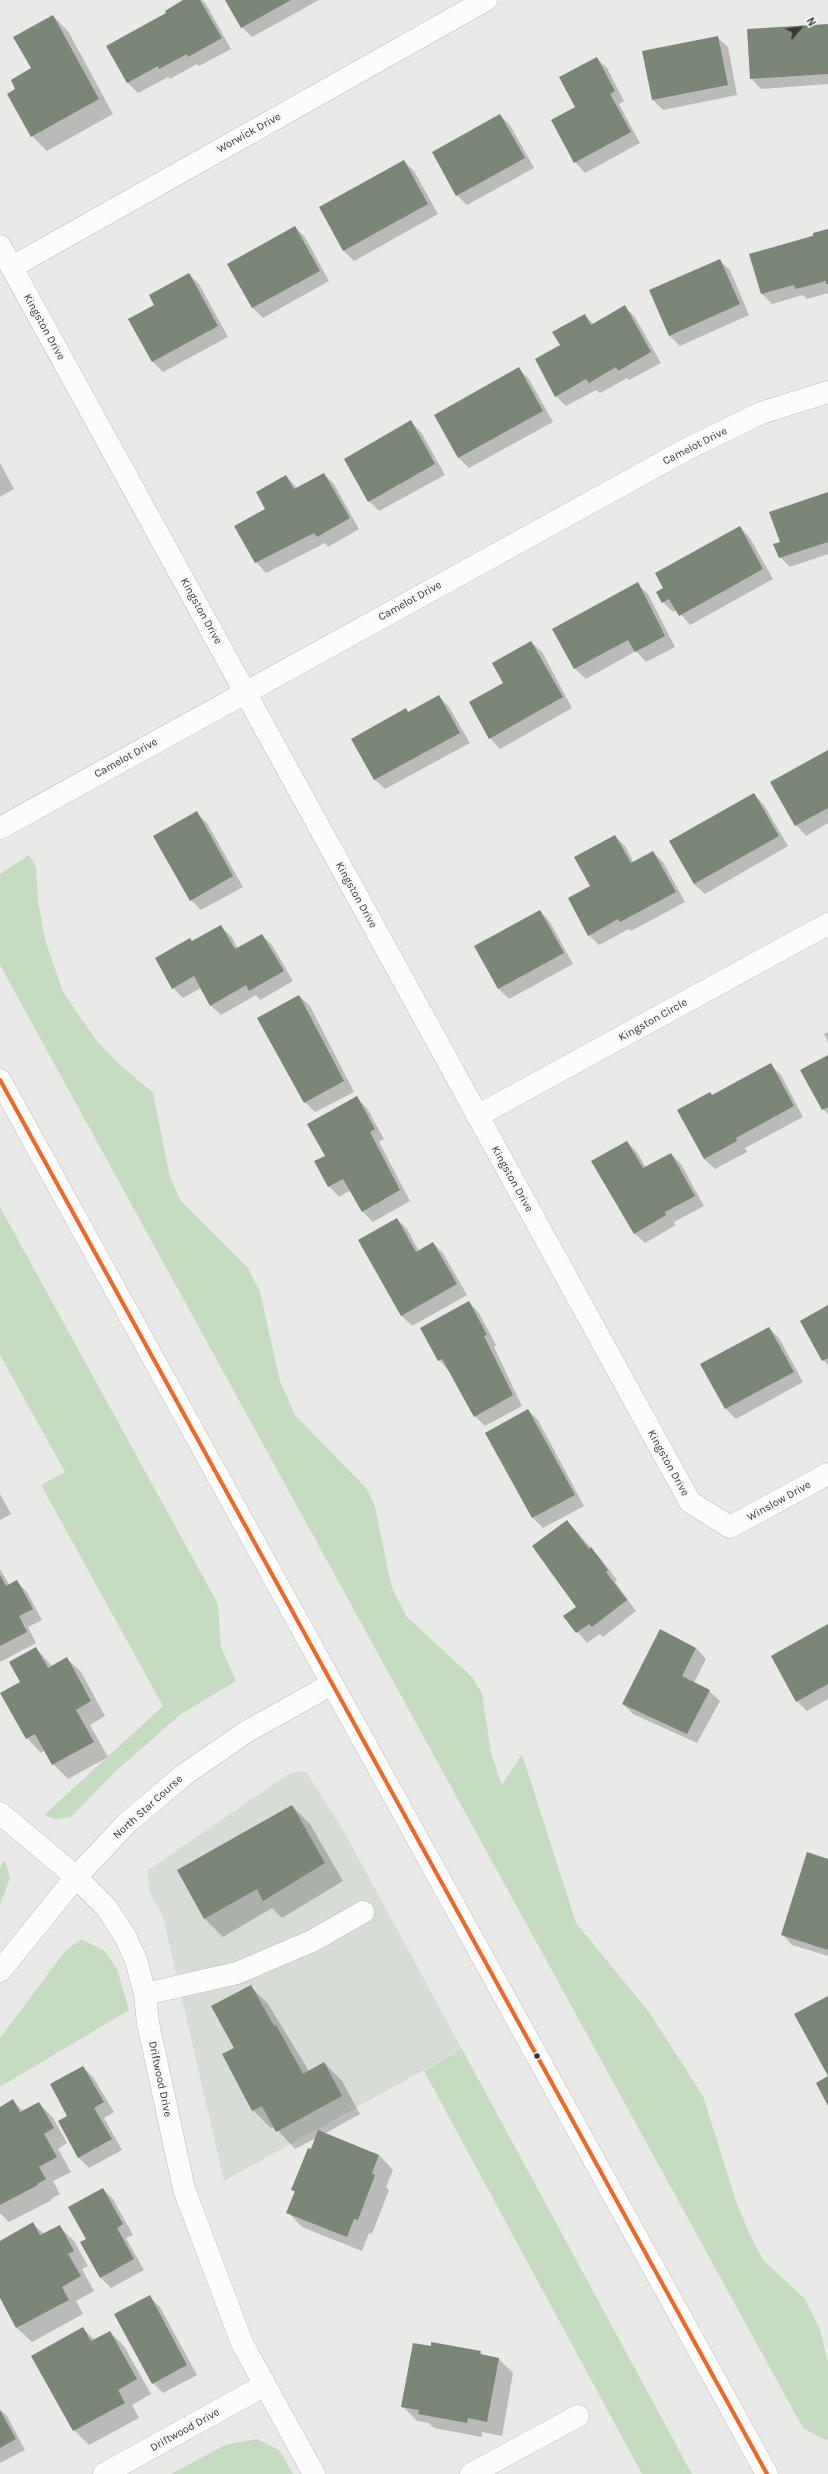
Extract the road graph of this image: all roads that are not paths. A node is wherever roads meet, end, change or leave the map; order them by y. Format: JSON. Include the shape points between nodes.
{"nodes":[{"id":1,"x":486,"y":0,"type":"edge"},
{"id":2,"x":0,"y":246,"type":"edge"},
{"id":3,"x":12,"y":267,"type":"junction"},
{"id":4,"x":828,"y":392,"type":"edge"},
{"id":5,"x":245,"y":692,"type":"junction"},
{"id":6,"x":0,"y":828,"type":"edge"},
{"id":7,"x":828,"y":924,"type":"edge"},
{"id":8,"x":0,"y":1080,"type":"edge"},
{"id":9,"x":477,"y":1116,"type":"junction"},
{"id":10,"x":828,"y":1474,"type":"edge"},
{"id":11,"x":730,"y":1527,"type":"joint"},
{"id":12,"x":332,"y":1684,"type":"junction"},
{"id":13,"x":0,"y":1813,"type":"edge"},
{"id":14,"x":76,"y":1877,"type":"junction"},
{"id":15,"x":363,"y":1912,"type":"dead end"},
{"id":16,"x":0,"y":1972,"type":"edge"},
{"id":17,"x":145,"y":1994,"type":"junction"},
{"id":18,"x":266,"y":2385,"type":"junction"},
{"id":19,"x":578,"y":2416,"type":"dead end"},
{"id":20,"x":104,"y":2474,"type":"edge"},
{"id":21,"x":314,"y":2474,"type":"edge"},
{"id":22,"x":471,"y":2474,"type":"edge"},
{"id":23,"x":767,"y":2474,"type":"edge"}],
"edges":[{"from":1,"to":3,"type":"street","name":"Worwick Drive"},
{"from":2,"to":3,"type":"street","name":"Kingston Drive"},
{"from":3,"to":5,"type":"street","name":"Kingston Drive"},
{"from":4,"to":5,"type":"street","name":"Camelot Drive","via":[[762,413],[687,449]]},
{"from":5,"to":6,"type":"street","name":"Camelot Drive"},
{"from":5,"to":9,"type":"street","name":"Kingston Drive"},
{"from":7,"to":9,"type":"street","name":"Kingston Circle"},
{"from":8,"to":12,"type":"street"},
{"from":9,"to":11,"type":"street","name":"Kingston Drive","via":[[690,1502]]},
{"from":10,"to":11,"type":"street","name":"Winslow Drive"},
{"from":12,"to":14,"type":"street","name":"North Star Course","via":[[246,1732],[185,1774],[127,1823]]},
{"from":12,"to":23,"type":"street"},
{"from":13,"to":14,"type":"street","name":"Driftwood Drive"},
{"from":14,"to":16,"type":"street","name":"North Star Course"},
{"from":14,"to":17,"type":"street","name":"Driftwood Drive","via":[[106,1907],[125,1936],[136,1960]]},
{"from":15,"to":17,"type":"street","via":[[312,1941],[237,1973]]},
{"from":17,"to":18,"type":"street","name":"Driftwood Drive","via":[[148,2023],[184,2189],[242,2343]]},
{"from":18,"to":20,"type":"street","name":"Driftwood Drive"},
{"from":18,"to":21,"type":"street","name":"Driftwood Drive"},
{"from":19,"to":22,"type":"street"}]}
